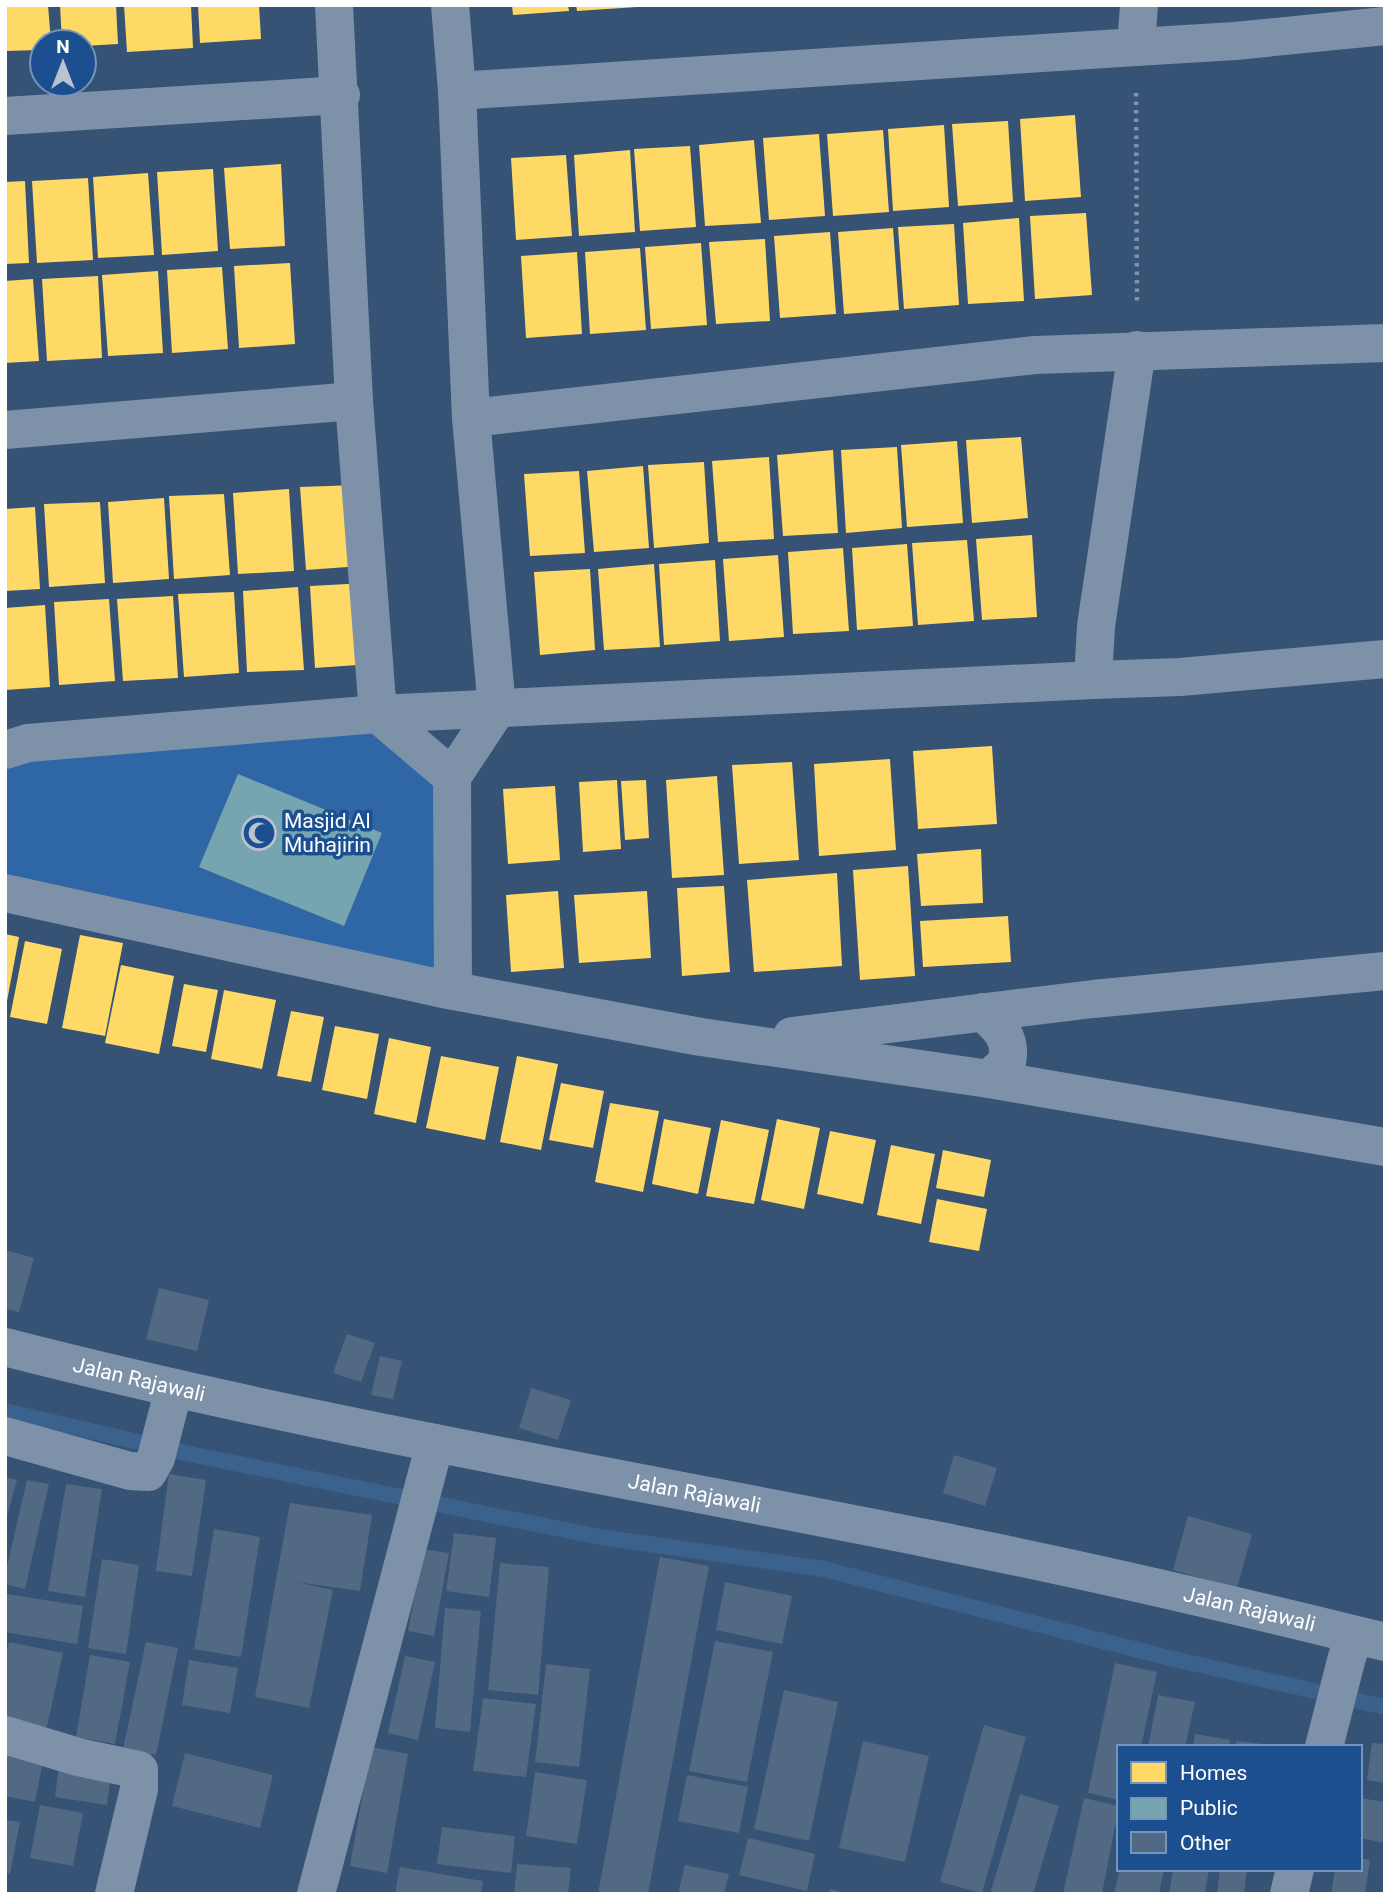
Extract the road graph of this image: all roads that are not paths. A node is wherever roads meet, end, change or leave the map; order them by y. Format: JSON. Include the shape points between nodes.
{"nodes":[{"id":1,"x":334,"y":5,"type":"edge"},
{"id":2,"x":450,"y":5,"type":"edge"},
{"id":3,"x":1139,"y":5,"type":"edge"},
{"id":4,"x":1385,"y":26,"type":"edge"},
{"id":5,"x":1136,"y":47,"type":"junction"},
{"id":6,"x":457,"y":91,"type":"junction"},
{"id":7,"x":341,"y":95,"type":"junction"},
{"id":8,"x":5,"y":116,"type":"edge"},
{"id":9,"x":1385,"y":343,"type":"edge"},
{"id":10,"x":1137,"y":350,"type":"junction"},
{"id":11,"x":354,"y":401,"type":"junction"},
{"id":12,"x":471,"y":418,"type":"junction"},
{"id":13,"x":5,"y":430,"type":"edge"},
{"id":14,"x":1385,"y":659,"type":"edge"},
{"id":15,"x":1093,"y":680,"type":"junction"},
{"id":16,"x":497,"y":709,"type":"junction"},
{"id":17,"x":378,"y":714,"type":"junction"},
{"id":18,"x":5,"y":750,"type":"edge"},
{"id":19,"x":452,"y":777,"type":"junction"},
{"id":20,"x":5,"y":892,"type":"edge"},
{"id":21,"x":1385,"y":971,"type":"edge"},
{"id":22,"x":453,"y":991,"type":"junction"},
{"id":23,"x":983,"y":1012,"type":"junction"},
{"id":24,"x":739,"y":1042,"type":"junction"},
{"id":25,"x":989,"y":1079,"type":"junction"},
{"id":26,"x":1385,"y":1147,"type":"edge"},
{"id":27,"x":5,"y":1347,"type":"edge"},
{"id":28,"x":174,"y":1388,"type":"junction"},
{"id":29,"x":5,"y":1436,"type":"edge"},
{"id":30,"x":433,"y":1456,"type":"junction"},
{"id":31,"x":1362,"y":1644,"type":"edge"},
{"id":32,"x":5,"y":1735,"type":"edge"},
{"id":33,"x":1324,"y":1745,"type":"edge"},
{"id":34,"x":1295,"y":1871,"type":"edge"},
{"id":35,"x":114,"y":1894,"type":"edge"},
{"id":36,"x":316,"y":1894,"type":"edge"},
{"id":37,"x":1289,"y":1894,"type":"edge"}],
"edges":[{"from":1,"to":7,"type":"street"},
{"from":2,"to":6,"type":"street"},
{"from":3,"to":5,"type":"street"},
{"from":4,"to":5,"type":"street"},
{"from":5,"to":6,"type":"street"},
{"from":6,"to":12,"type":"street"},
{"from":7,"to":8,"type":"street"},
{"from":7,"to":11,"type":"street"},
{"from":9,"to":10,"type":"street"},
{"from":10,"to":12,"type":"street","via":[[1035,355]]},
{"from":10,"to":15,"type":"street","via":[[1096,626]]},
{"from":11,"to":13,"type":"street"},
{"from":11,"to":17,"type":"street"},
{"from":12,"to":16,"type":"street"},
{"from":14,"to":15,"type":"street"},
{"from":15,"to":16,"type":"street"},
{"from":16,"to":17,"type":"street"},
{"from":16,"to":19,"type":"street"},
{"from":17,"to":18,"type":"street","via":[[28,743]]},
{"from":17,"to":19,"type":"street"},
{"from":19,"to":22,"type":"street"},
{"from":20,"to":22,"type":"street"},
{"from":21,"to":23,"type":"street"},
{"from":22,"to":24,"type":"street"},
{"from":23,"to":24,"type":"street"},
{"from":23,"to":25,"type":"street","via":[[1009,1044],[1007,1062]]},
{"from":24,"to":25,"type":"street"},
{"from":25,"to":26,"type":"street"},
{"from":27,"to":28,"type":"street","name":"Jalan Rajawali"},
{"from":28,"to":29,"type":"street","via":[[148,1472]]},
{"from":28,"to":30,"type":"street","name":"Jalan Rajawali"},
{"from":30,"to":31,"type":"street","name":"Jalan Rajawali","via":[[940,1541]]},
{"from":30,"to":36,"type":"street"},
{"from":31,"to":33,"type":"street","via":[[1333,1706]]},
{"from":32,"to":35,"type":"street","via":[[139,1770],[139,1789]]},
{"from":34,"to":37,"type":"street"}]}
